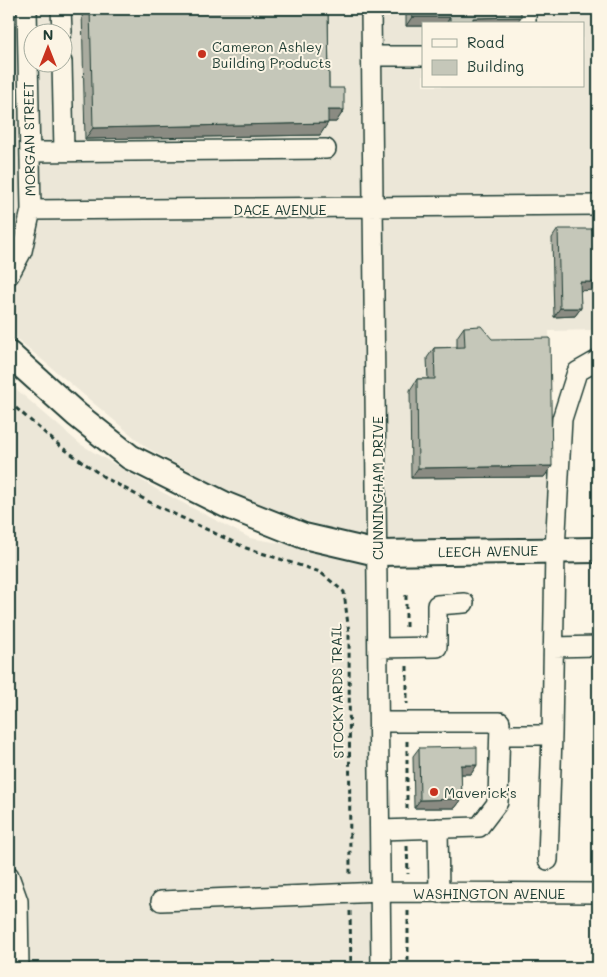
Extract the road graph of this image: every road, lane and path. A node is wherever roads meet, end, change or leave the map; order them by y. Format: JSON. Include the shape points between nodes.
{"nodes":[{"id":1,"x":27,"y":9,"type":"edge"},
{"id":2,"x":61,"y":9,"type":"edge"},
{"id":3,"x":371,"y":9,"type":"edge"},
{"id":4,"x":526,"y":9,"type":"edge"},
{"id":5,"x":62,"y":22,"type":"edge"},
{"id":6,"x":526,"y":22,"type":"edge"},
{"id":7,"x":372,"y":56,"type":"junction"},
{"id":8,"x":422,"y":56,"type":"edge"},
{"id":9,"x":62,"y":72,"type":"edge"},
{"id":10,"x":326,"y":148,"type":"dead end"},
{"id":11,"x":64,"y":151,"type":"junction"},
{"id":12,"x":30,"y":152,"type":"junction"},
{"id":13,"x":598,"y":206,"type":"edge"},
{"id":14,"x":375,"y":208,"type":"junction"},
{"id":15,"x":31,"y":210,"type":"junction"},
{"id":16,"x":9,"y":275,"type":"edge"},
{"id":17,"x":9,"y":354,"type":"edge"},
{"id":18,"x":598,"y":360,"type":"edge"},
{"id":19,"x":9,"y":402,"type":"edge"},
{"id":20,"x":555,"y":550,"type":"junction"},
{"id":21,"x":598,"y":550,"type":"edge"},
{"id":22,"x":377,"y":553,"type":"junction"},
{"id":23,"x":406,"y":595,"type":"dead end"},
{"id":24,"x":464,"y":603,"type":"dead end"},
{"id":25,"x":598,"y":646,"type":"edge"},
{"id":26,"x":407,"y":647,"type":"junction"},
{"id":27,"x":553,"y":647,"type":"junction"},
{"id":28,"x":379,"y":648,"type":"junction"},
{"id":29,"x":379,"y":722,"type":"junction"},
{"id":30,"x":407,"y":722,"type":"junction"},
{"id":31,"x":500,"y":735,"type":"junction"},
{"id":32,"x":552,"y":735,"type":"junction"},
{"id":33,"x":438,"y":828,"type":"junction"},
{"id":34,"x":380,"y":830,"type":"junction"},
{"id":35,"x":407,"y":830,"type":"junction"},
{"id":36,"x":548,"y":860,"type":"dead end"},
{"id":37,"x":9,"y":876,"type":"edge"},
{"id":38,"x":381,"y":892,"type":"junction"},
{"id":39,"x":408,"y":892,"type":"junction"},
{"id":40,"x":439,"y":893,"type":"junction"},
{"id":41,"x":598,"y":893,"type":"edge"},
{"id":42,"x":350,"y":894,"type":"junction"},
{"id":43,"x":161,"y":901,"type":"dead end"},
{"id":44,"x":19,"y":968,"type":"edge"},
{"id":45,"x":351,"y":968,"type":"edge"},
{"id":46,"x":382,"y":968,"type":"edge"},
{"id":47,"x":408,"y":968,"type":"edge"}],
"edges":[{"from":1,"to":12,"type":"street","name":"MORGAN STREET"},
{"from":2,"to":5,"type":"street"},
{"from":3,"to":7,"type":"street","name":"CUNNINGHAM DRIVE"},
{"from":4,"to":6,"type":"street"},
{"from":7,"to":8,"type":"street"},
{"from":7,"to":14,"type":"street","name":"CUNNINGHAM DRIVE"},
{"from":9,"to":11,"type":"street"},
{"from":10,"to":11,"type":"street"},
{"from":11,"to":12,"type":"street"},
{"from":12,"to":15,"type":"street","name":"MORGAN STREET"},
{"from":13,"to":14,"type":"street","name":"DACE AVENUE"},
{"from":14,"to":15,"type":"street","name":"DACE AVENUE"},
{"from":14,"to":22,"type":"street","name":"CUNNINGHAM DRIVE"},
{"from":15,"to":16,"type":"street","via":[[22,251]]},
{"from":17,"to":22,"type":"main road","name":"LEECH AVENUE","via":[[77,415],[130,456],[226,506],[269,523],[304,536]]},
{"from":18,"to":20,"type":"street","via":[[577,372],[562,419]]},
{"from":19,"to":42,"type":"path","name":"STOCKYARDS TRAIL","via":[[60,446],[104,477],[246,548],[320,572],[344,592],[349,633]]},
{"from":20,"to":21,"type":"main road","name":"LEECH AVENUE"},
{"from":20,"to":22,"type":"main road","name":"LEECH AVENUE"},
{"from":20,"to":27,"type":"street"},
{"from":22,"to":28,"type":"street","name":"CUNNINGHAM DRIVE"},
{"from":23,"to":26,"type":"path"},
{"from":24,"to":26,"type":"street","via":[[437,605],[437,647]]},
{"from":25,"to":27,"type":"street"},
{"from":26,"to":28,"type":"street"},
{"from":26,"to":30,"type":"path"},
{"from":27,"to":32,"type":"street"},
{"from":28,"to":29,"type":"street","name":"CUNNINGHAM DRIVE"},
{"from":29,"to":30,"type":"street"},
{"from":29,"to":34,"type":"street","name":"CUNNINGHAM DRIVE"},
{"from":30,"to":31,"type":"street","via":[[500,722]]},
{"from":30,"to":35,"type":"path"},
{"from":31,"to":32,"type":"street"},
{"from":31,"to":33,"type":"street","via":[[498,802],[479,826]]},
{"from":32,"to":36,"type":"street"},
{"from":33,"to":35,"type":"street"},
{"from":33,"to":40,"type":"street"},
{"from":34,"to":35,"type":"street"},
{"from":34,"to":38,"type":"street","name":"CUNNINGHAM DRIVE"},
{"from":35,"to":39,"type":"path"},
{"from":37,"to":44,"type":"street","via":[[18,900]]},
{"from":38,"to":39,"type":"street","name":"WASHINGTON AVENUE"},
{"from":38,"to":42,"type":"street","name":"WASHINGTON AVENUE"},
{"from":38,"to":46,"type":"street","name":"CUNNINGHAM DRIVE"},
{"from":39,"to":40,"type":"street","name":"WASHINGTON AVENUE"},
{"from":39,"to":47,"type":"path"},
{"from":40,"to":41,"type":"street","name":"WASHINGTON AVENUE"},
{"from":42,"to":43,"type":"street","name":"WASHINGTON AVENUE"},
{"from":42,"to":45,"type":"path","name":"STOCKYARDS TRAIL"}]}
